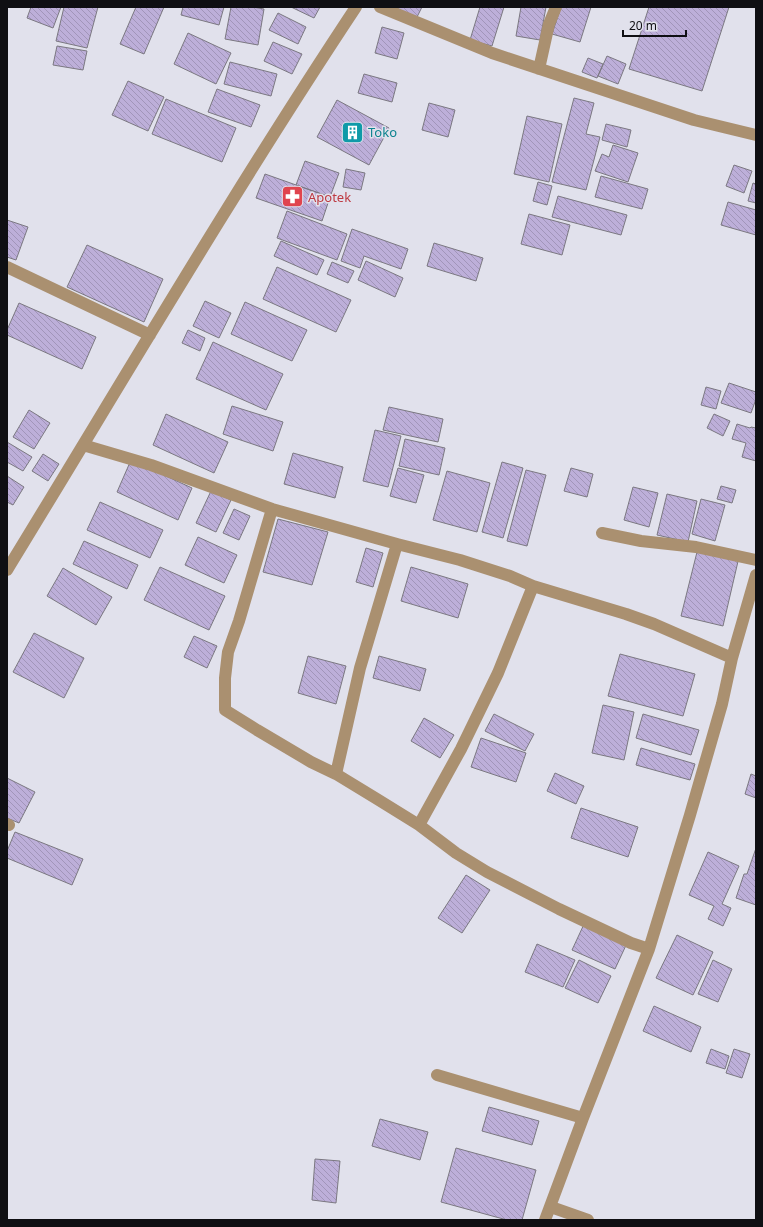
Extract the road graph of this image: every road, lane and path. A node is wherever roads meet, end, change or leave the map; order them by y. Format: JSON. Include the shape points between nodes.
{"nodes":[{"id":1,"x":356,"y":7,"type":"edge"},
{"id":2,"x":380,"y":7,"type":"edge"},
{"id":3,"x":556,"y":7,"type":"edge"},
{"id":4,"x":539,"y":69,"type":"junction"},
{"id":5,"x":756,"y":135,"type":"edge"},
{"id":6,"x":7,"y":267,"type":"edge"},
{"id":7,"x":150,"y":335,"type":"junction"},
{"id":8,"x":83,"y":445,"type":"junction"},
{"id":9,"x":272,"y":509,"type":"junction"},
{"id":10,"x":602,"y":533,"type":"dead end"},
{"id":11,"x":397,"y":544,"type":"junction"},
{"id":12,"x":756,"y":560,"type":"edge"},
{"id":13,"x":7,"y":570,"type":"edge"},
{"id":14,"x":755,"y":578,"type":"edge"},
{"id":15,"x":533,"y":586,"type":"junction"},
{"id":16,"x":732,"y":658,"type":"junction"},
{"id":17,"x":336,"y":774,"type":"junction"},
{"id":18,"x":419,"y":826,"type":"junction"},
{"id":19,"x":649,"y":949,"type":"junction"},
{"id":20,"x":437,"y":1075,"type":"dead end"},
{"id":21,"x":583,"y":1118,"type":"junction"},
{"id":22,"x":551,"y":1207,"type":"junction"},
{"id":23,"x":545,"y":1220,"type":"edge"},
{"id":24,"x":588,"y":1220,"type":"edge"}],
"edges":[{"from":1,"to":7,"type":"street"},
{"from":2,"to":4,"type":"street","via":[[492,53]]},
{"from":3,"to":4,"type":"street"},
{"from":4,"to":5,"type":"street","via":[[694,120]]},
{"from":6,"to":7,"type":"street"},
{"from":7,"to":8,"type":"street"},
{"from":8,"to":9,"type":"street","via":[[150,465]]},
{"from":8,"to":13,"type":"street"},
{"from":9,"to":11,"type":"street"},
{"from":9,"to":17,"type":"street","via":[[228,652],[225,710],[311,762]]},
{"from":10,"to":12,"type":"street","via":[[641,541],[696,546]]},
{"from":11,"to":15,"type":"street","via":[[460,560]]},
{"from":11,"to":17,"type":"street","via":[[360,668]]},
{"from":14,"to":16,"type":"street"},
{"from":15,"to":16,"type":"street","via":[[654,624]]},
{"from":15,"to":18,"type":"street","via":[[498,673]]},
{"from":16,"to":19,"type":"street","via":[[722,704]]},
{"from":17,"to":18,"type":"street"},
{"from":18,"to":19,"type":"street","via":[[486,872],[559,909]]},
{"from":19,"to":21,"type":"street"},
{"from":20,"to":21,"type":"street"},
{"from":21,"to":22,"type":"street"},
{"from":22,"to":23,"type":"street"},
{"from":22,"to":24,"type":"street"}]}
